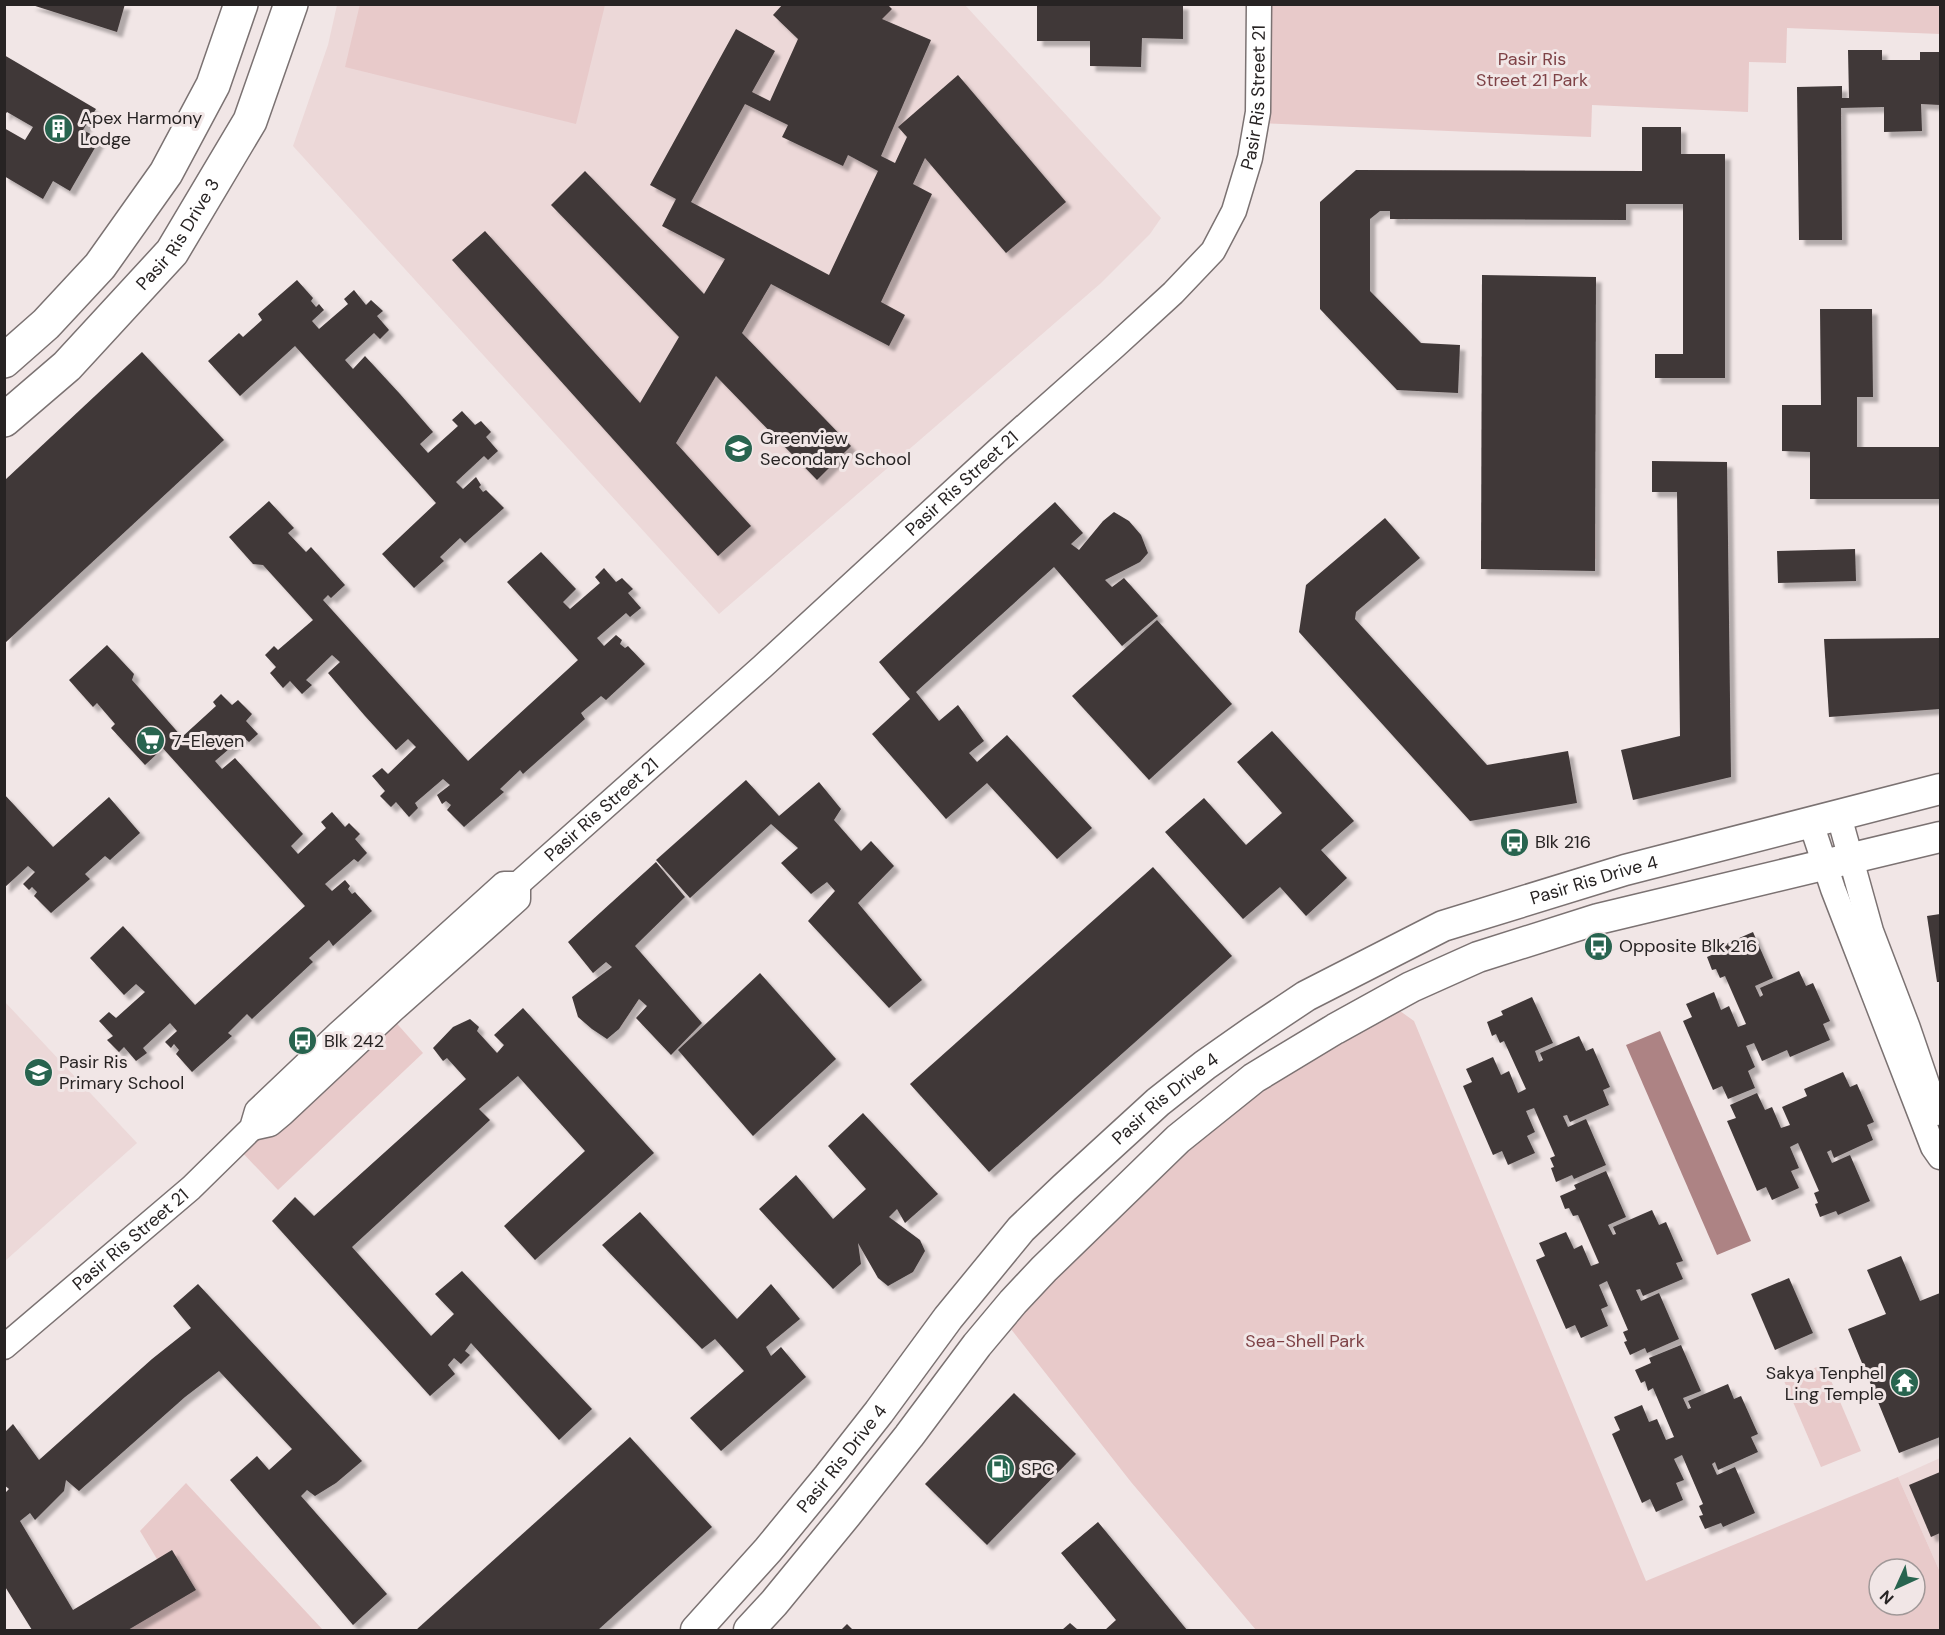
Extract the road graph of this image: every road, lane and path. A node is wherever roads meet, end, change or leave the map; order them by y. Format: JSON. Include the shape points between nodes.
{"nodes":[{"id":1,"x":241,"y":4,"type":"edge"},
{"id":2,"x":291,"y":4,"type":"edge"},
{"id":3,"x":1259,"y":4,"type":"edge"},
{"id":4,"x":4,"y":361,"type":"edge"},
{"id":5,"x":4,"y":420,"type":"edge"},
{"id":6,"x":1941,"y":789,"type":"edge"},
{"id":7,"x":1825,"y":819,"type":"junction"},
{"id":8,"x":1941,"y":837,"type":"edge"},
{"id":9,"x":1837,"y":861,"type":"junction"},
{"id":10,"x":1941,"y":1124,"type":"edge"},
{"id":11,"x":1941,"y":1157,"type":"edge"},
{"id":12,"x":4,"y":1347,"type":"edge"},
{"id":13,"x":696,"y":1630,"type":"edge"},
{"id":14,"x":749,"y":1630,"type":"edge"}],
"edges":[{"from":1,"to":4,"type":"main road","via":[[213,85],[166,173],[100,266],[46,324]]},
{"from":2,"to":5,"type":"main road","name":"Pasir Ris Drive 3","via":[[250,121],[172,252],[67,366]]},
{"from":3,"to":12,"type":"street","name":"Pasir Ris Street 21","via":[[1258,112],[1250,158],[1234,211],[1213,250],[1114,347],[518,884],[518,899],[276,1119],[252,1128],[191,1188]]},
{"from":6,"to":7,"type":"street","name":"Pasir Ris Drive 4"},
{"from":7,"to":9,"type":"street"},
{"from":7,"to":13,"type":"street","name":"Pasir Ris Drive 4","via":[[1625,870],[1443,926],[1306,996],[1205,1065],[1158,1102],[1021,1229],[828,1477]]},
{"from":8,"to":9,"type":"street"},
{"from":9,"to":10,"type":"street","via":[[1871,931]]},
{"from":9,"to":11,"type":"street","via":[[1933,1147]]},
{"from":9,"to":14,"type":"street","via":[[1598,919],[1478,957],[1411,987],[1254,1078],[1178,1139],[1013,1302],[848,1514]]}]}
